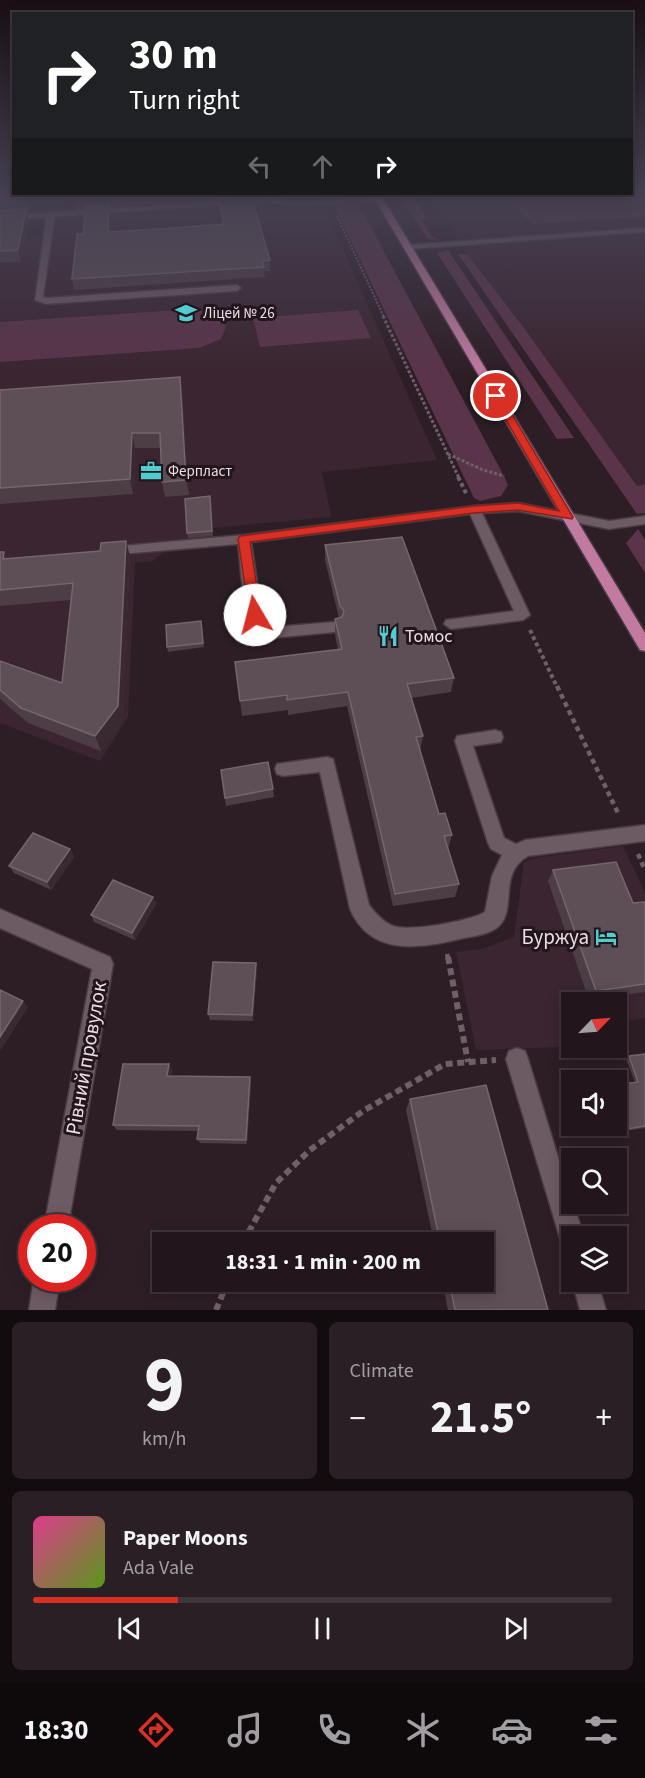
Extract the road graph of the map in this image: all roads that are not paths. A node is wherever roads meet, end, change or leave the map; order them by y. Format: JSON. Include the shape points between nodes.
{"nodes":[{"id":1,"x":45,"y":254,"type":"edge"},
{"id":2,"x":412,"y":254,"type":"edge"},
{"id":3,"x":237,"y":288,"type":"edge"},
{"id":4,"x":474,"y":510,"type":"junction"},
{"id":5,"x":568,"y":517,"type":"junction"},
{"id":6,"x":645,"y":520,"type":"edge"},
{"id":7,"x":244,"y":539,"type":"junction"},
{"id":8,"x":93,"y":553,"type":"edge"},
{"id":9,"x":452,"y":624,"type":"dead end"},
{"id":10,"x":335,"y":627,"type":"edge"},
{"id":11,"x":645,"y":646,"type":"edge"},
{"id":12,"x":495,"y":737,"type":"dead end"},
{"id":13,"x":284,"y":770,"type":"dead end"},
{"id":14,"x":637,"y":834,"type":"edge"},
{"id":15,"x":514,"y":852,"type":"junction"},
{"id":16,"x":0,"y":918,"type":"edge"},
{"id":17,"x":517,"y":1059,"type":"dead end"},
{"id":18,"x":58,"y":1214,"type":"edge"},
{"id":19,"x":568,"y":1226,"type":"edge"},
{"id":20,"x":45,"y":1292,"type":"edge"},
{"id":21,"x":588,"y":1292,"type":"edge"},
{"id":22,"x":42,"y":1310,"type":"edge"},
{"id":23,"x":593,"y":1310,"type":"edge"}],
"edges":[{"from":1,"to":3,"type":"street","via":[[38,298],[45,301]]},
{"from":2,"to":5,"type":"main road"},
{"from":4,"to":5,"type":"street","via":[[518,507]]},
{"from":4,"to":7,"type":"street"},
{"from":4,"to":9,"type":"street","via":[[523,615]]},
{"from":5,"to":6,"type":"street","via":[[609,525]]},
{"from":5,"to":11,"type":"main road"},
{"from":7,"to":8,"type":"street"},
{"from":7,"to":10,"type":"street","via":[[255,615],[271,633]]},
{"from":12,"to":15,"type":"street","via":[[463,741],[497,843]]},
{"from":13,"to":15,"type":"street","via":[[327,764],[360,909],[371,923],[397,938],[414,938],[491,921],[507,862]]},
{"from":14,"to":15,"type":"street"},
{"from":16,"to":18,"type":"street","name":"Рівний провулок","via":[[103,964]]},
{"from":17,"to":19,"type":"street"},
{"from":20,"to":22,"type":"street"},
{"from":21,"to":23,"type":"street"}]}
